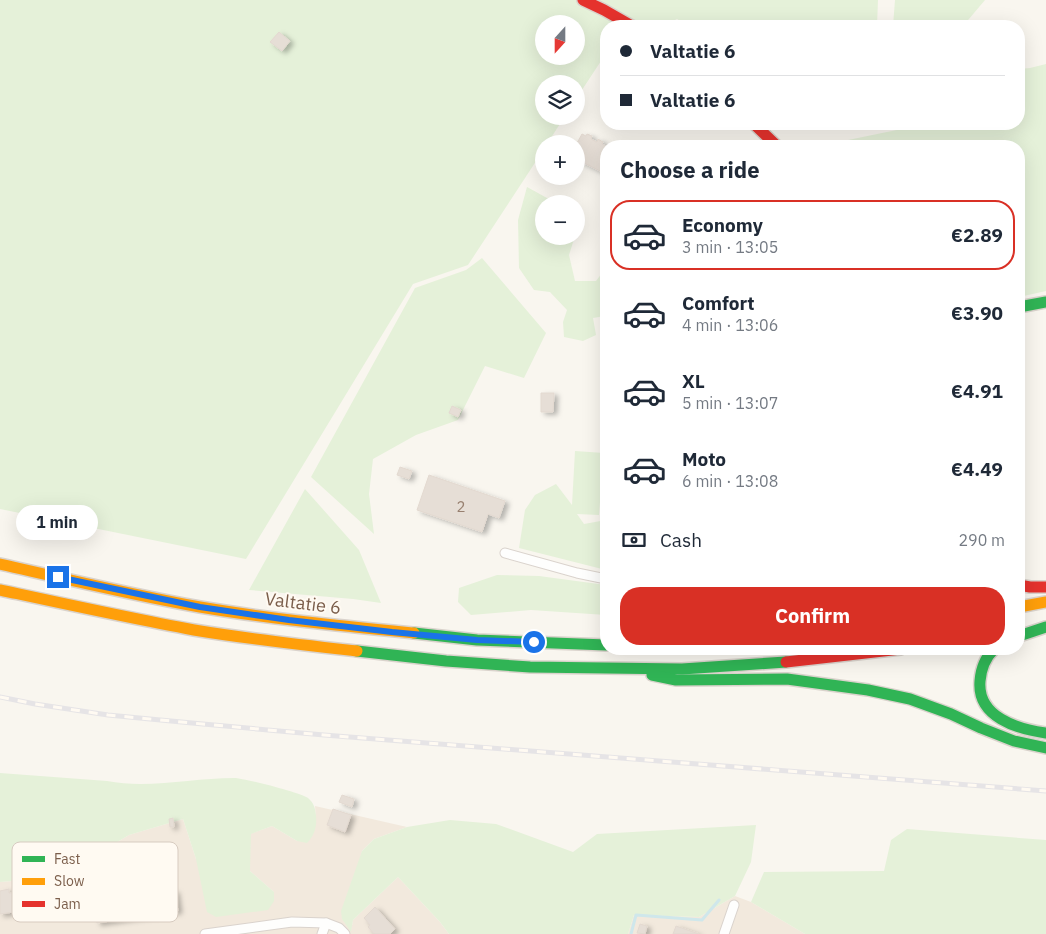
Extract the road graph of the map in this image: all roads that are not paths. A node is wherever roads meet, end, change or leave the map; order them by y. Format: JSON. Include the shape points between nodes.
{"nodes":[{"id":1,"x":583,"y":0,"type":"edge"},
{"id":2,"x":622,"y":20,"type":"edge"},
{"id":3,"x":760,"y":130,"type":"edge"},
{"id":4,"x":771,"y":140,"type":"edge"},
{"id":5,"x":1046,"y":302,"type":"edge"},
{"id":6,"x":1025,"y":306,"type":"edge"},
{"id":7,"x":505,"y":553,"type":"dead end"},
{"id":8,"x":0,"y":564,"type":"edge"},
{"id":9,"x":600,"y":578,"type":"edge"},
{"id":10,"x":1025,"y":586,"type":"edge"},
{"id":11,"x":1046,"y":587,"type":"edge"},
{"id":12,"x":0,"y":590,"type":"edge"},
{"id":13,"x":1046,"y":602,"type":"edge"},
{"id":14,"x":1025,"y":606,"type":"edge"},
{"id":15,"x":1046,"y":621,"type":"edge"},
{"id":16,"x":1025,"y":625,"type":"edge"},
{"id":17,"x":1046,"y":627,"type":"edge"},
{"id":18,"x":1025,"y":634,"type":"edge"},
{"id":19,"x":600,"y":637,"type":"edge"},
{"id":20,"x":477,"y":640,"type":"junction"},
{"id":21,"x":600,"y":645,"type":"edge"},
{"id":22,"x":851,"y":655,"type":"edge"},
{"id":23,"x":989,"y":655,"type":"edge"},
{"id":24,"x":622,"y":668,"type":"junction"},
{"id":25,"x":1046,"y":733,"type":"edge"},
{"id":26,"x":1046,"y":748,"type":"edge"},
{"id":27,"x":734,"y":904,"type":"dead end"},
{"id":28,"x":326,"y":923,"type":"junction"},
{"id":29,"x":205,"y":934,"type":"edge"},
{"id":30,"x":322,"y":934,"type":"edge"},
{"id":31,"x":345,"y":934,"type":"edge"},
{"id":32,"x":724,"y":934,"type":"edge"}],
"edges":[{"from":1,"to":2,"type":"main road"},
{"from":3,"to":4,"type":"main road"},
{"from":5,"to":6,"type":"main road"},
{"from":7,"to":9,"type":"street"},
{"from":8,"to":20,"type":"main road","name":"Valtatie 6","via":[[200,607]]},
{"from":10,"to":11,"type":"main road"},
{"from":12,"to":24,"type":"main road","via":[[196,630],[304,645],[521,667]]},
{"from":13,"to":14,"type":"main road"},
{"from":15,"to":16,"type":"main road"},
{"from":17,"to":18,"type":"main road"},
{"from":19,"to":20,"type":"main road"},
{"from":20,"to":21,"type":"main road","name":"Valtatie 6"},
{"from":22,"to":24,"type":"main road","via":[[777,664]]},
{"from":23,"to":25,"type":"main road","via":[[984,662],[980,685],[984,702],[991,712],[1022,729]]},
{"from":24,"to":26,"type":"main road","via":[[676,680],[787,679],[868,690],[910,699],[1014,741]]},
{"from":27,"to":32,"type":"street"},
{"from":28,"to":29,"type":"street","via":[[292,922]]},
{"from":28,"to":30,"type":"street"},
{"from":28,"to":31,"type":"street"}]}
